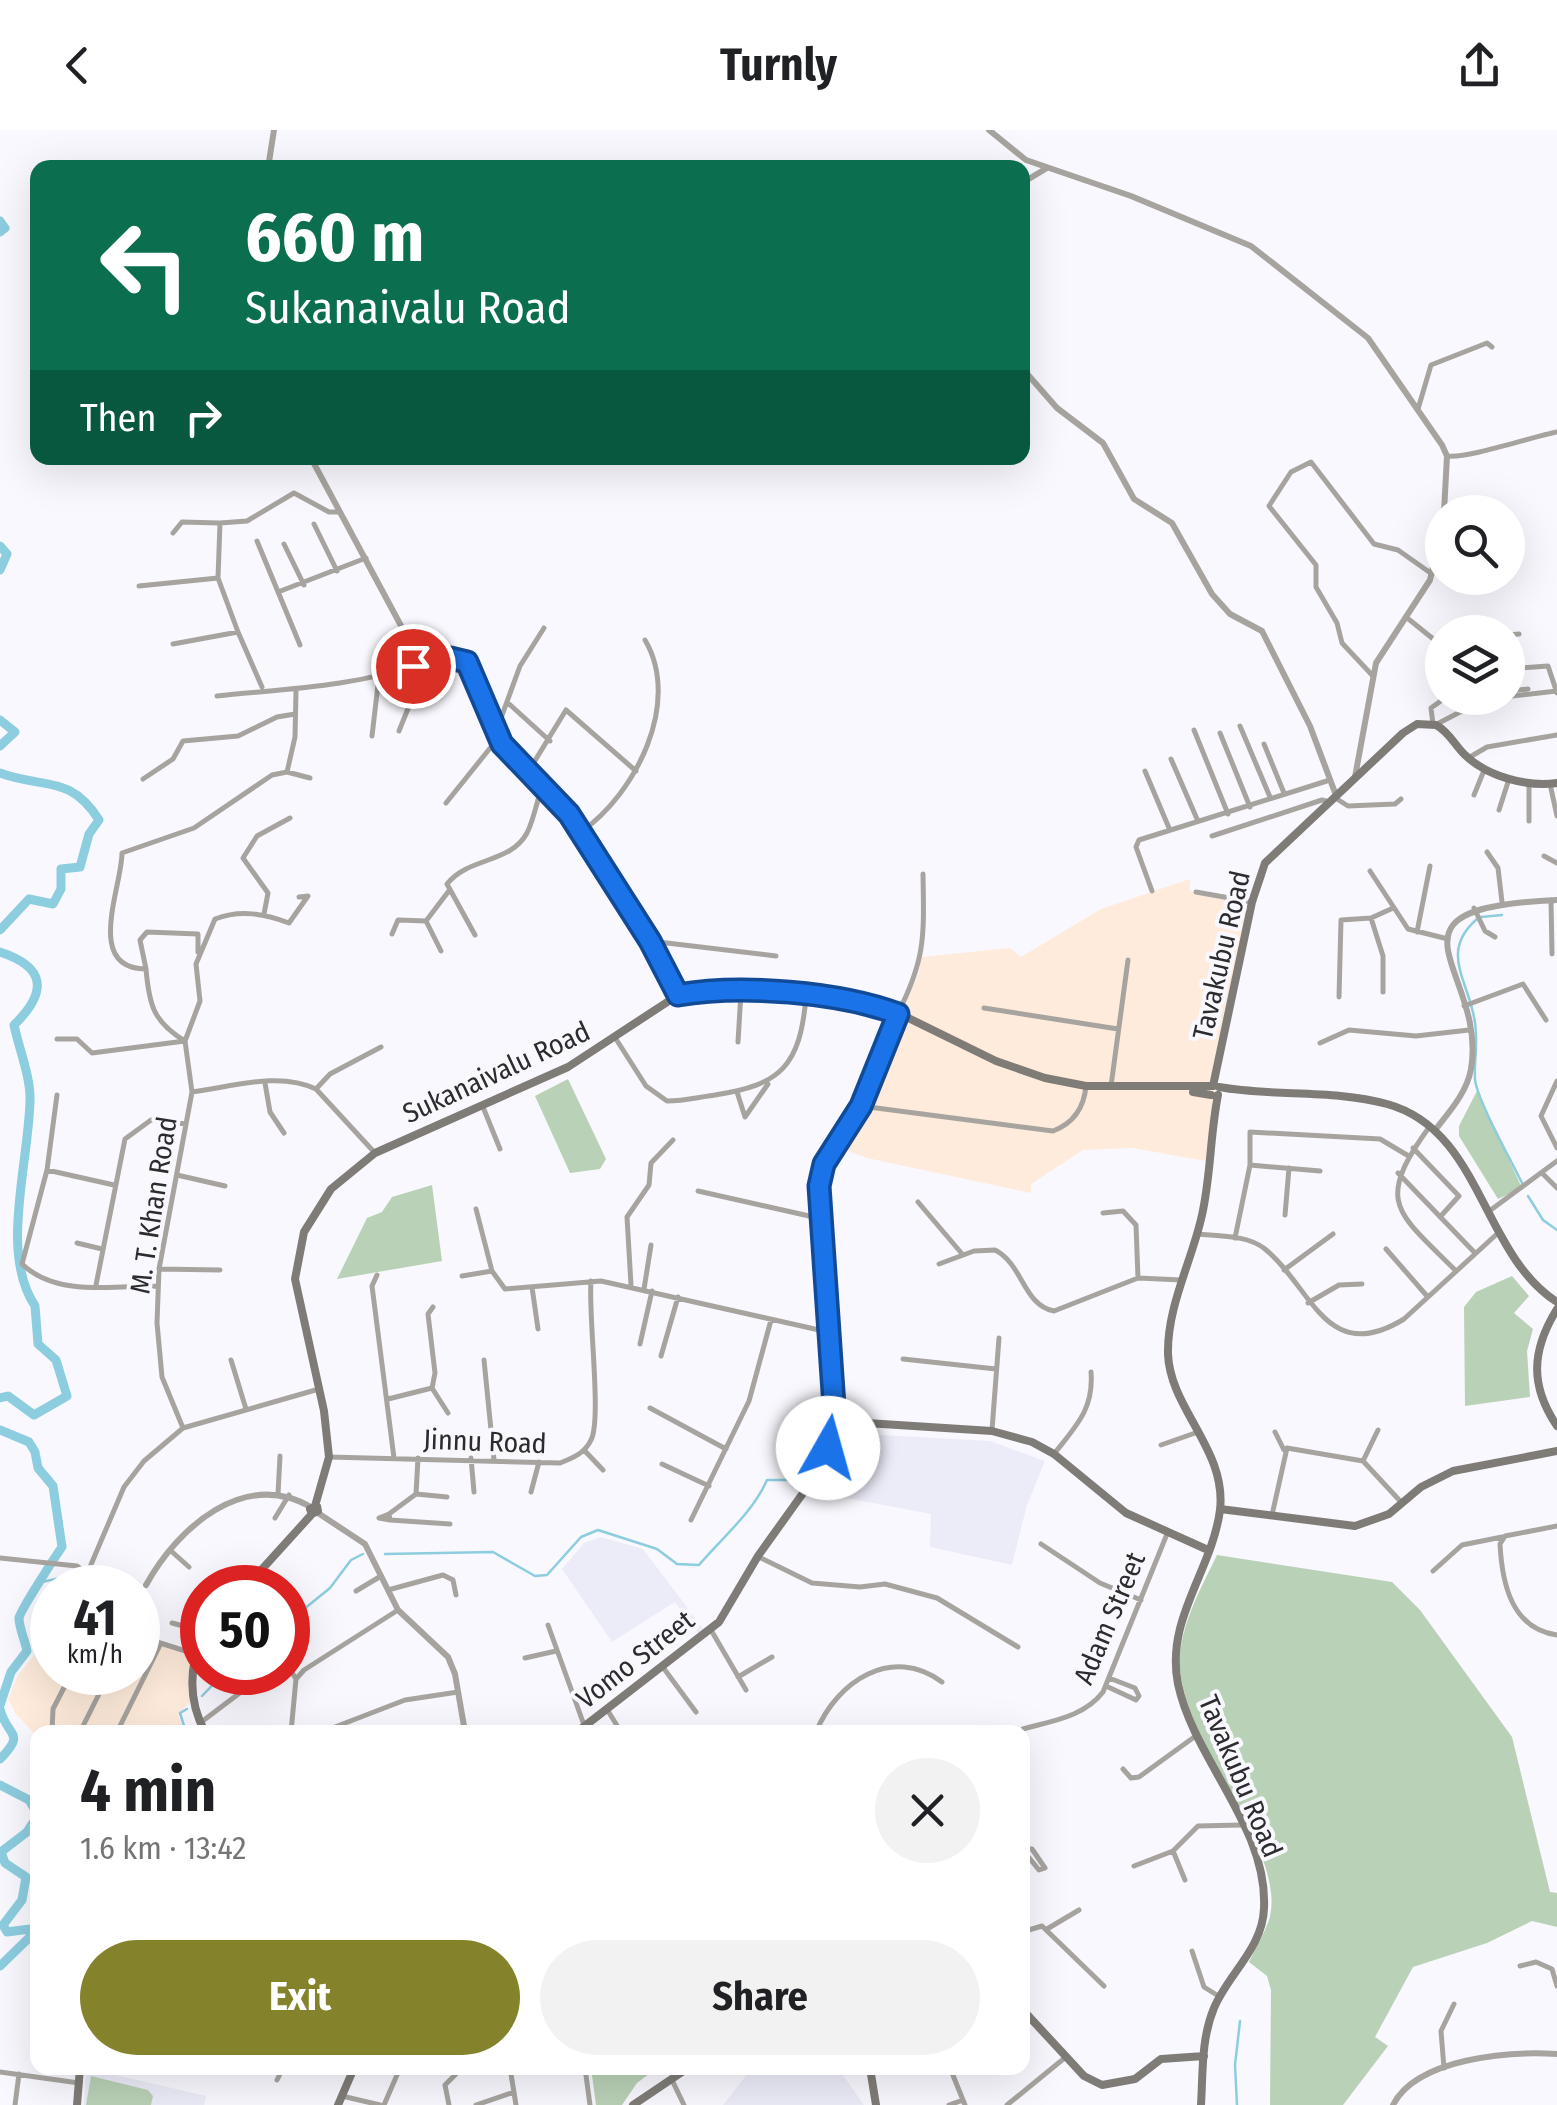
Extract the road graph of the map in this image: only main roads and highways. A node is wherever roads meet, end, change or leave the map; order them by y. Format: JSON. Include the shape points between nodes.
{"nodes":[{"id":1,"x":1554,"y":784,"type":"edge"},
{"id":2,"x":898,"y":1014,"type":"junction"},
{"id":3,"x":1215,"y":1091,"type":"junction"},
{"id":4,"x":1557,"y":1306,"type":"edge"},
{"id":5,"x":835,"y":1421,"type":"junction"},
{"id":6,"x":1557,"y":1426,"type":"edge"},
{"id":7,"x":1557,"y":1452,"type":"edge"},
{"id":8,"x":1220,"y":1509,"type":"junction"},
{"id":9,"x":1208,"y":1550,"type":"junction"},
{"id":10,"x":266,"y":1565,"type":"edge"},
{"id":11,"x":195,"y":1695,"type":"edge"},
{"id":12,"x":201,"y":1725,"type":"edge"},
{"id":13,"x":588,"y":1725,"type":"edge"},
{"id":14,"x":1030,"y":2017,"type":"edge"},
{"id":15,"x":1204,"y":2056,"type":"junction"},
{"id":16,"x":80,"y":2075,"type":"edge"},
{"id":17,"x":351,"y":2075,"type":"edge"},
{"id":18,"x":676,"y":2075,"type":"edge"},
{"id":19,"x":871,"y":2075,"type":"edge"},
{"id":20,"x":340,"y":2100,"type":"edge"},
{"id":21,"x":77,"y":2105,"type":"edge"},
{"id":22,"x":633,"y":2105,"type":"edge"},
{"id":23,"x":876,"y":2105,"type":"edge"},
{"id":24,"x":1201,"y":2105,"type":"edge"}],
"edges":[{"from":1,"to":3,"type":"main road","name":"Tavakubu Road","via":[[1530,784],[1484,768],[1435,724],[1403,733],[1270,856],[1252,902]]},
{"from":2,"to":3,"type":"main road","via":[[1012,1068],[1086,1086]]},
{"from":2,"to":5,"type":"main road","name":"Vomo Street","via":[[861,1106],[824,1164],[818,1218]]},
{"from":2,"to":10,"type":"main road","name":"Sukanaivalu Road","via":[[854,1000],[678,995],[616,1040],[375,1153],[331,1188],[304,1232],[297,1293],[329,1458],[314,1510]]},
{"from":3,"to":4,"type":"main road","via":[[1390,1104],[1433,1127],[1523,1274]]},
{"from":3,"to":8,"type":"main road","name":"Tavakubu Road","via":[[1210,1179],[1168,1356],[1218,1480]]},
{"from":4,"to":6,"type":"main road","via":[[1538,1348],[1536,1374],[1543,1405]]},
{"from":5,"to":9,"type":"main road","via":[[992,1431],[1032,1442],[1104,1498]]},
{"from":5,"to":13,"type":"main road","name":"Vomo Street","via":[[822,1468],[758,1556],[726,1615]]},
{"from":7,"to":8,"type":"main road","via":[[1453,1471],[1389,1514],[1355,1526]]},
{"from":8,"to":9,"type":"main road","name":"Tavakubu Road"},
{"from":9,"to":15,"type":"main road","name":"Tavakubu Road","via":[[1181,1618],[1178,1685],[1256,1858],[1264,1909],[1256,1940],[1210,2021]]},
{"from":11,"to":12,"type":"main road"},
{"from":14,"to":15,"type":"main road","via":[[1084,2076],[1111,2086],[1135,2079],[1160,2059]]},
{"from":15,"to":24,"type":"main road","name":"Tavakubu Road"},
{"from":16,"to":21,"type":"main road"},
{"from":17,"to":20,"type":"main road"},
{"from":18,"to":22,"type":"main road"},
{"from":19,"to":23,"type":"main road"}]}
